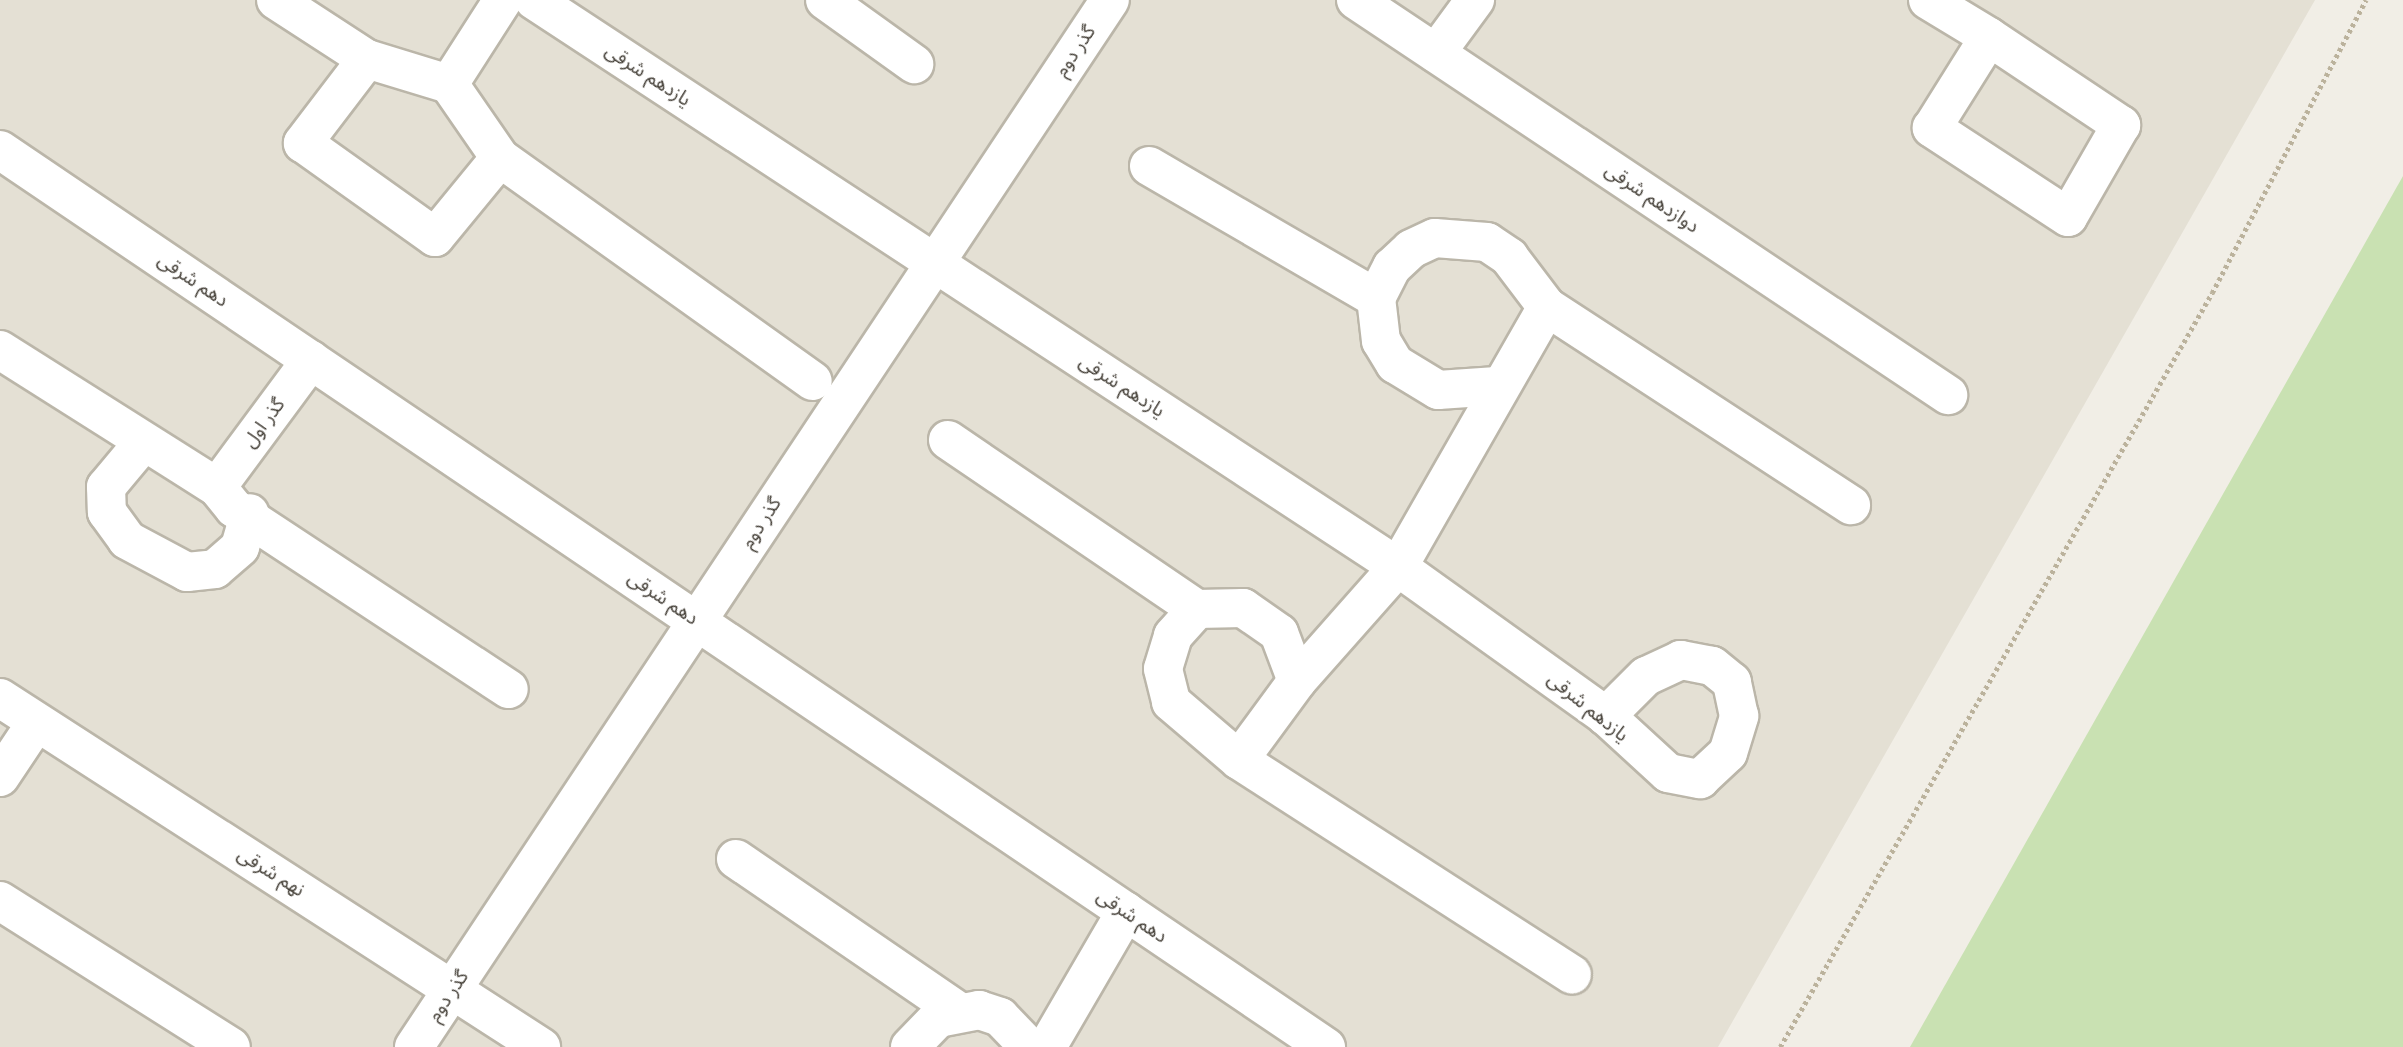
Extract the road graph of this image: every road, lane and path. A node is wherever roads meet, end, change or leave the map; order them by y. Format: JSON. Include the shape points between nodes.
{"nodes":[{"id":1,"x":275,"y":0,"type":"edge"},
{"id":2,"x":503,"y":0,"type":"edge"},
{"id":3,"x":534,"y":0,"type":"edge"},
{"id":4,"x":825,"y":0,"type":"edge"},
{"id":5,"x":1110,"y":0,"type":"edge"},
{"id":6,"x":1356,"y":0,"type":"edge"},
{"id":7,"x":1475,"y":0,"type":"edge"},
{"id":8,"x":1928,"y":0,"type":"edge"},
{"id":9,"x":2366,"y":0,"type":"edge"},
{"id":10,"x":1989,"y":37,"type":"junction"},
{"id":11,"x":1436,"y":53,"type":"junction"},
{"id":12,"x":367,"y":59,"type":"junction"},
{"id":13,"x":914,"y":64,"type":"dead end"},
{"id":14,"x":449,"y":85,"type":"junction"},
{"id":15,"x":0,"y":150,"type":"edge"},
{"id":16,"x":500,"y":158,"type":"junction"},
{"id":17,"x":1149,"y":166,"type":"dead end"},
{"id":18,"x":933,"y":262,"type":"junction"},
{"id":19,"x":1376,"y":298,"type":"junction"},
{"id":20,"x":1547,"y":307,"type":"junction"},
{"id":21,"x":0,"y":350,"type":"edge"},
{"id":22,"x":311,"y":360,"type":"junction"},
{"id":23,"x":813,"y":381,"type":"dead end"},
{"id":24,"x":1497,"y":386,"type":"junction"},
{"id":25,"x":1948,"y":395,"type":"dead end"},
{"id":26,"x":947,"y":440,"type":"dead end"},
{"id":27,"x":142,"y":444,"type":"junction"},
{"id":28,"x":216,"y":487,"type":"junction"},
{"id":29,"x":1851,"y":505,"type":"dead end"},
{"id":30,"x":250,"y":513,"type":"junction"},
{"id":31,"x":1398,"y":566,"type":"junction"},
{"id":32,"x":1197,"y":609,"type":"junction"},
{"id":33,"x":697,"y":621,"type":"junction"},
{"id":34,"x":1297,"y":681,"type":"junction"},
{"id":35,"x":509,"y":690,"type":"dead end"},
{"id":36,"x":0,"y":698,"type":"edge"},
{"id":37,"x":1606,"y":716,"type":"junction"},
{"id":38,"x":36,"y":723,"type":"junction"},
{"id":39,"x":1239,"y":760,"type":"junction"},
{"id":40,"x":0,"y":777,"type":"edge"},
{"id":41,"x":736,"y":859,"type":"dead end"},
{"id":42,"x":0,"y":901,"type":"edge"},
{"id":43,"x":1126,"y":911,"type":"junction"},
{"id":44,"x":1572,"y":975,"type":"dead end"},
{"id":45,"x":453,"y":988,"type":"junction"},
{"id":46,"x":958,"y":1011,"type":"junction"},
{"id":47,"x":232,"y":1047,"type":"edge"},
{"id":48,"x":414,"y":1047,"type":"edge"},
{"id":49,"x":541,"y":1047,"type":"edge"},
{"id":50,"x":910,"y":1047,"type":"edge"},
{"id":51,"x":1029,"y":1047,"type":"edge"},
{"id":52,"x":1047,"y":1047,"type":"edge"},
{"id":53,"x":1326,"y":1047,"type":"edge"},
{"id":54,"x":1780,"y":1047,"type":"edge"}],
"edges":[{"from":1,"to":12,"type":"street"},
{"from":2,"to":14,"type":"street"},
{"from":3,"to":18,"type":"street","name":"یازدهم شرقی"},
{"from":4,"to":13,"type":"street"},
{"from":5,"to":18,"type":"street","name":"گذر دوم"},
{"from":6,"to":11,"type":"street","name":"دوازدهم شرقی"},
{"from":7,"to":11,"type":"street"},
{"from":8,"to":10,"type":"street"},
{"from":9,"to":54,"type":"path","via":[[2212,293]]},
{"from":10,"to":10,"type":"street","via":[[1932,128],[2068,217],[2121,125]]},
{"from":11,"to":25,"type":"street","name":"دوازدهم شرقی"},
{"from":12,"to":14,"type":"street"},
{"from":12,"to":16,"type":"street","via":[[303,143],[435,237]]},
{"from":14,"to":16,"type":"street"},
{"from":15,"to":22,"type":"street","name":"دهم شرقی"},
{"from":16,"to":23,"type":"street"},
{"from":17,"to":19,"type":"street"},
{"from":18,"to":31,"type":"street","name":"یازدهم شرقی"},
{"from":18,"to":33,"type":"street","name":"گذر دوم"},
{"from":19,"to":20,"type":"street","via":[[1392,267],[1412,249],[1462,236],[1509,257]]},
{"from":19,"to":24,"type":"street","via":[[1381,341],[1414,380],[1438,390]]},
{"from":20,"to":24,"type":"street"},
{"from":20,"to":29,"type":"street"},
{"from":21,"to":27,"type":"street"},
{"from":22,"to":28,"type":"street","name":"گذر اول"},
{"from":22,"to":33,"type":"street","name":"دهم شرقی"},
{"from":24,"to":31,"type":"street"},
{"from":26,"to":32,"type":"street"},
{"from":27,"to":28,"type":"street"},
{"from":27,"to":30,"type":"street","via":[[106,487],[107,512],[127,540],[187,572],[215,569],[240,547]]},
{"from":28,"to":30,"type":"street","via":[[234,508]]},
{"from":30,"to":35,"type":"street"},
{"from":31,"to":34,"type":"street"},
{"from":31,"to":37,"type":"street","name":"یازدهم شرقی"},
{"from":32,"to":34,"type":"street","via":[[1242,608],[1279,633]]},
{"from":32,"to":39,"type":"street","via":[[1173,636],[1163,669],[1171,702]]},
{"from":33,"to":43,"type":"street","name":"دهم شرقی"},
{"from":33,"to":45,"type":"street","name":"گذر دوم"},
{"from":34,"to":39,"type":"street"},
{"from":36,"to":38,"type":"street","name":"نهم شرقی"},
{"from":37,"to":37,"type":"street","name":"یازدهم شرقی","via":[[1646,676],[1681,660],[1712,666],[1732,682],[1739,716],[1728,753],[1700,779],[1668,773]]},
{"from":38,"to":40,"type":"street"},
{"from":38,"to":45,"type":"street","name":"نهم شرقی"},
{"from":39,"to":44,"type":"street"},
{"from":41,"to":46,"type":"street"},
{"from":42,"to":47,"type":"street"},
{"from":43,"to":52,"type":"street"},
{"from":43,"to":53,"type":"street","name":"دهم شرقی"},
{"from":45,"to":48,"type":"street","name":"گذر دوم"},
{"from":45,"to":49,"type":"street","name":"نهم شرقی"},
{"from":46,"to":50,"type":"street","via":[[921,1031]]},
{"from":46,"to":51,"type":"street","via":[[1000,1017]]}]}
